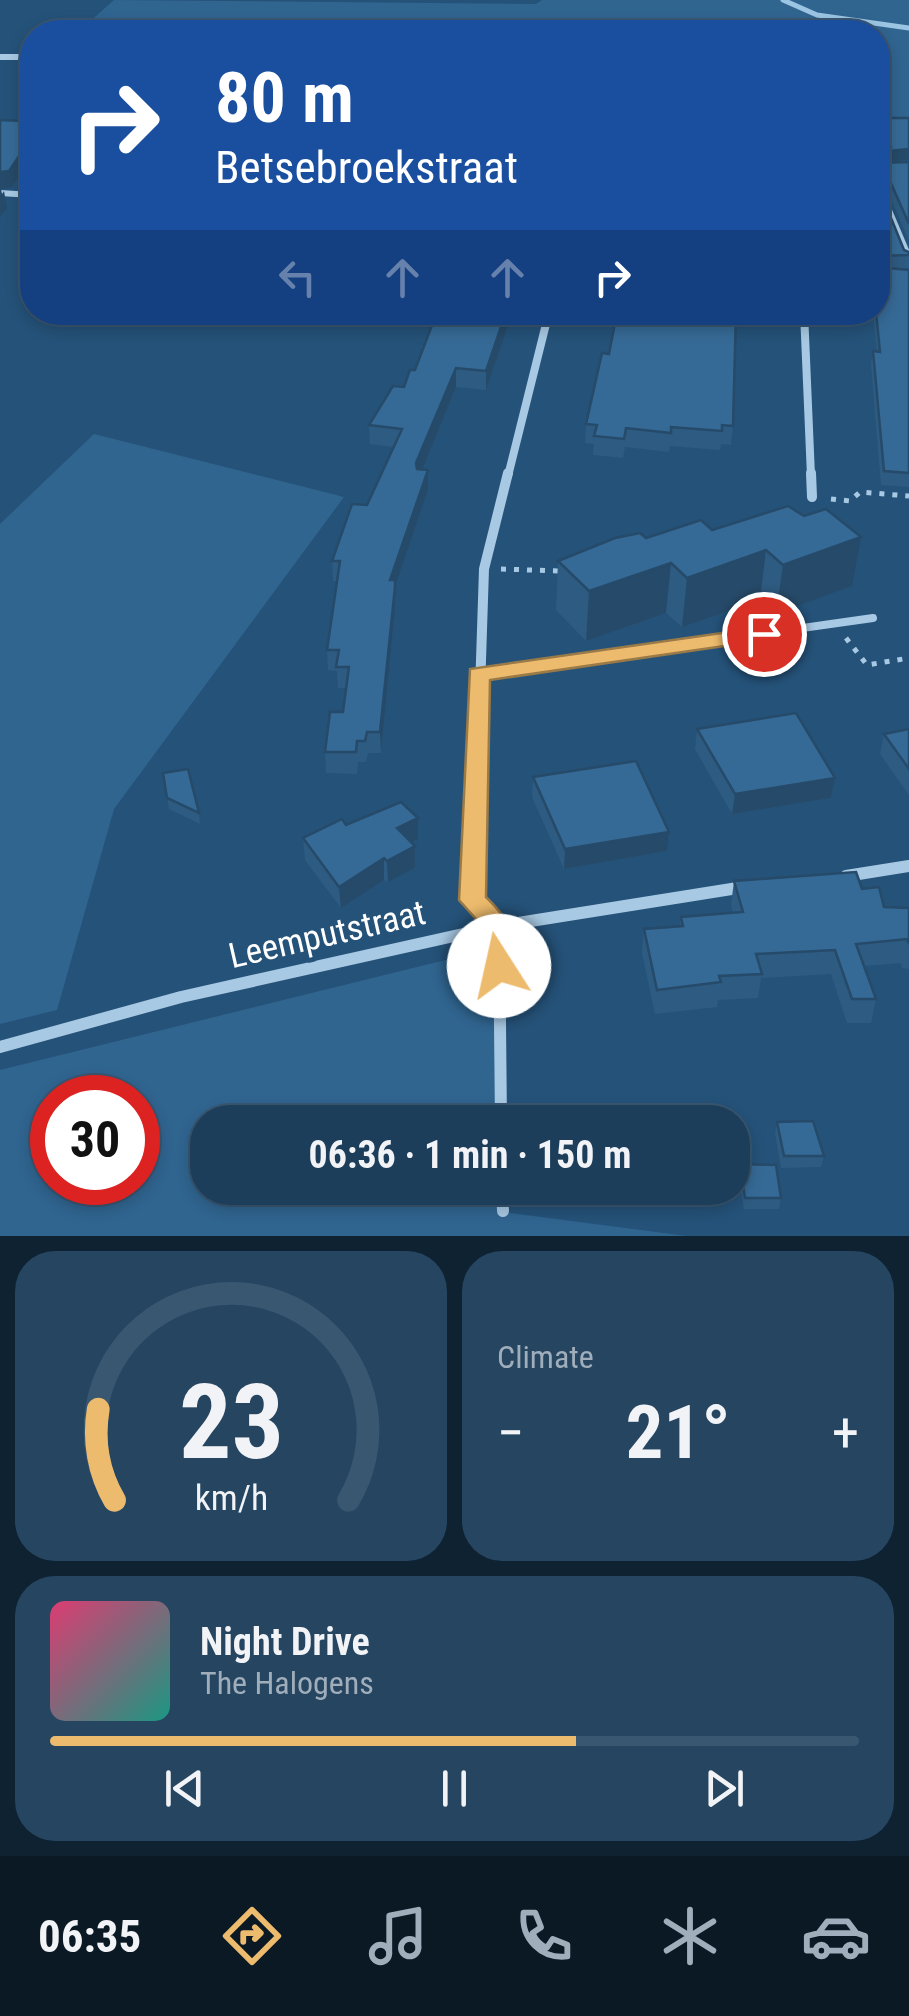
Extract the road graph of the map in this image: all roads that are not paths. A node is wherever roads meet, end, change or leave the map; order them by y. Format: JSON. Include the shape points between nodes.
{"nodes":[{"id":1,"x":890,"y":215,"type":"edge"},
{"id":2,"x":909,"y":260,"type":"edge"},
{"id":3,"x":546,"y":325,"type":"edge"},
{"id":4,"x":805,"y":325,"type":"edge"},
{"id":5,"x":812,"y":497,"type":"road end"},
{"id":6,"x":872,"y":618,"type":"dead end"},
{"id":7,"x":478,"y":674,"type":"junction"},
{"id":8,"x":909,"y":866,"type":"edge"},
{"id":9,"x":829,"y":877,"type":"edge"},
{"id":10,"x":752,"y":886,"type":"edge"},
{"id":11,"x":498,"y":926,"type":"junction"},
{"id":12,"x":0,"y":1047,"type":"edge"},
{"id":13,"x":502,"y":1105,"type":"edge"},
{"id":14,"x":503,"y":1205,"type":"edge"},
{"id":15,"x":503,"y":1211,"type":"dead end"}],
"edges":[{"from":1,"to":2,"type":"street"},
{"from":3,"to":7,"type":"street","via":[[484,569]]},
{"from":4,"to":5,"type":"street"},
{"from":6,"to":7,"type":"lane"},
{"from":7,"to":11,"type":"street","via":[[473,900]]},
{"from":8,"to":9,"type":"street"},
{"from":10,"to":11,"type":"street","name":"Leemputstraat"},
{"from":11,"to":12,"type":"street","name":"Leemputstraat","via":[[181,997]]},
{"from":11,"to":13,"type":"street"},
{"from":14,"to":15,"type":"street"}]}
